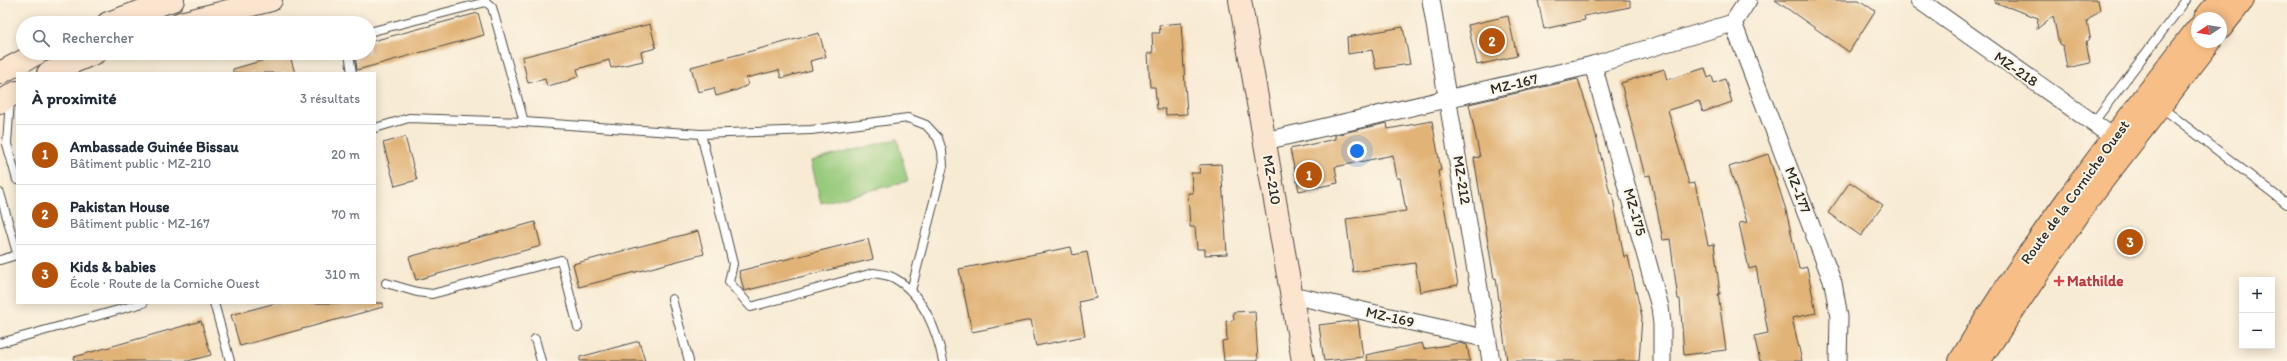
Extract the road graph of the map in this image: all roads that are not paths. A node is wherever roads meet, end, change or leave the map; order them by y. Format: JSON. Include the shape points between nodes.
{"nodes":[{"id":1,"x":173,"y":0,"type":"edge"},
{"id":2,"x":271,"y":0,"type":"edge"},
{"id":3,"x":1240,"y":0,"type":"edge"},
{"id":4,"x":1431,"y":0,"type":"edge"},
{"id":5,"x":1748,"y":0,"type":"edge"},
{"id":6,"x":1919,"y":0,"type":"edge"},
{"id":7,"x":2185,"y":0,"type":"edge"},
{"id":8,"x":2219,"y":0,"type":"edge"},
{"id":9,"x":2243,"y":0,"type":"edge"},
{"id":10,"x":2210,"y":12,"type":"edge"},
{"id":11,"x":128,"y":16,"type":"edge"},
{"id":12,"x":208,"y":16,"type":"edge"},
{"id":13,"x":2227,"y":20,"type":"edge"},
{"id":14,"x":1733,"y":23,"type":"junction"},
{"id":15,"x":376,"y":30,"type":"edge"},
{"id":16,"x":2191,"y":37,"type":"edge"},
{"id":17,"x":2205,"y":48,"type":"edge"},
{"id":18,"x":25,"y":60,"type":"edge"},
{"id":19,"x":79,"y":60,"type":"edge"},
{"id":20,"x":351,"y":60,"type":"edge"},
{"id":21,"x":1593,"y":65,"type":"junction"},
{"id":22,"x":50,"y":72,"type":"edge"},
{"id":23,"x":352,"y":72,"type":"edge"},
{"id":24,"x":0,"y":73,"type":"edge"},
{"id":25,"x":9,"y":97,"type":"edge"},
{"id":26,"x":1448,"y":99,"type":"junction"},
{"id":27,"x":2161,"y":106,"type":"junction"},
{"id":28,"x":524,"y":122,"type":"junction"},
{"id":29,"x":2093,"y":123,"type":"junction"},
{"id":30,"x":376,"y":128,"type":"edge"},
{"id":31,"x":701,"y":134,"type":"junction"},
{"id":32,"x":2113,"y":137,"type":"junction"},
{"id":33,"x":1265,"y":141,"type":"junction"},
{"id":34,"x":16,"y":176,"type":"edge"},
{"id":35,"x":0,"y":193,"type":"edge"},
{"id":36,"x":2287,"y":204,"type":"edge"},
{"id":37,"x":16,"y":250,"type":"edge"},
{"id":38,"x":16,"y":254,"type":"edge"},
{"id":39,"x":0,"y":260,"type":"edge"},
{"id":40,"x":386,"y":283,"type":"dead end"},
{"id":41,"x":911,"y":291,"type":"junction"},
{"id":42,"x":1292,"y":295,"type":"junction"},
{"id":43,"x":672,"y":299,"type":"dead end"},
{"id":44,"x":139,"y":304,"type":"edge"},
{"id":45,"x":214,"y":304,"type":"edge"},
{"id":46,"x":578,"y":326,"type":"dead end"},
{"id":47,"x":535,"y":339,"type":"dead end"},
{"id":48,"x":1488,"y":339,"type":"junction"},
{"id":49,"x":0,"y":343,"type":"edge"},
{"id":50,"x":230,"y":361,"type":"edge"},
{"id":51,"x":541,"y":361,"type":"edge"},
{"id":52,"x":689,"y":361,"type":"edge"},
{"id":53,"x":943,"y":361,"type":"edge"},
{"id":54,"x":1304,"y":361,"type":"edge"},
{"id":55,"x":1491,"y":361,"type":"edge"},
{"id":56,"x":1662,"y":361,"type":"edge"},
{"id":57,"x":1838,"y":361,"type":"edge"},
{"id":58,"x":1960,"y":361,"type":"edge"},
{"id":59,"x":1979,"y":361,"type":"edge"}],
"edges":[{"from":1,"to":11,"type":"street"},
{"from":2,"to":12,"type":"street"},
{"from":3,"to":33,"type":"street","name":"MZ-210"},
{"from":4,"to":26,"type":"street","name":"MZ-212"},
{"from":5,"to":14,"type":"street"},
{"from":6,"to":29,"type":"street","name":"MZ-218"},
{"from":7,"to":29,"type":"lane"},
{"from":8,"to":10,"type":"highway"},
{"from":9,"to":13,"type":"highway"},
{"from":14,"to":21,"type":"street","name":"MZ-167"},
{"from":14,"to":57,"type":"street","name":"MZ-177","via":[[1834,283],[1839,317]]},
{"from":15,"to":28,"type":"lane","via":[[486,2],[492,7]]},
{"from":16,"to":32,"type":"highway","name":"Route de la Corniche Ouest"},
{"from":17,"to":27,"type":"highway","name":"Route de la Corniche Ouest"},
{"from":18,"to":24,"type":"street"},
{"from":19,"to":22,"type":"street"},
{"from":20,"to":23,"type":"lane"},
{"from":21,"to":26,"type":"street","name":"MZ-167"},
{"from":21,"to":56,"type":"street","name":"MZ-175","via":[[1660,306]]},
{"from":25,"to":34,"type":"lane","via":[[7,144]]},
{"from":26,"to":33,"type":"street","name":"MZ-167"},
{"from":26,"to":48,"type":"street","name":"MZ-212"},
{"from":27,"to":36,"type":"lane"},
{"from":27,"to":59,"type":"highway","name":"Route de la Corniche Ouest","via":[[2076,217]]},
{"from":28,"to":30,"type":"lane","via":[[409,118]]},
{"from":28,"to":31,"type":"lane"},
{"from":29,"to":32,"type":"street","name":"MZ-218"},
{"from":31,"to":41,"type":"lane","via":[[733,264],[729,282],[751,306],[873,273],[894,277]]},
{"from":31,"to":41,"type":"lane","via":[[811,130],[908,118],[926,124],[938,138],[943,166]]},
{"from":32,"to":58,"type":"highway","name":"Route de la Corniche Ouest","via":[[1991,309]]},
{"from":33,"to":42,"type":"street","name":"MZ-210"},
{"from":35,"to":37,"type":"lane"},
{"from":38,"to":39,"type":"lane"},
{"from":40,"to":46,"type":"lane","via":[[432,294],[561,260]]},
{"from":41,"to":53,"type":"lane","via":[[927,314]]},
{"from":42,"to":48,"type":"street","name":"MZ-169"},
{"from":42,"to":54,"type":"street","name":"MZ-210"},
{"from":43,"to":52,"type":"lane"},
{"from":44,"to":49,"type":"lane"},
{"from":45,"to":50,"type":"lane"},
{"from":47,"to":51,"type":"lane"},
{"from":48,"to":55,"type":"street","name":"MZ-212"}]}
